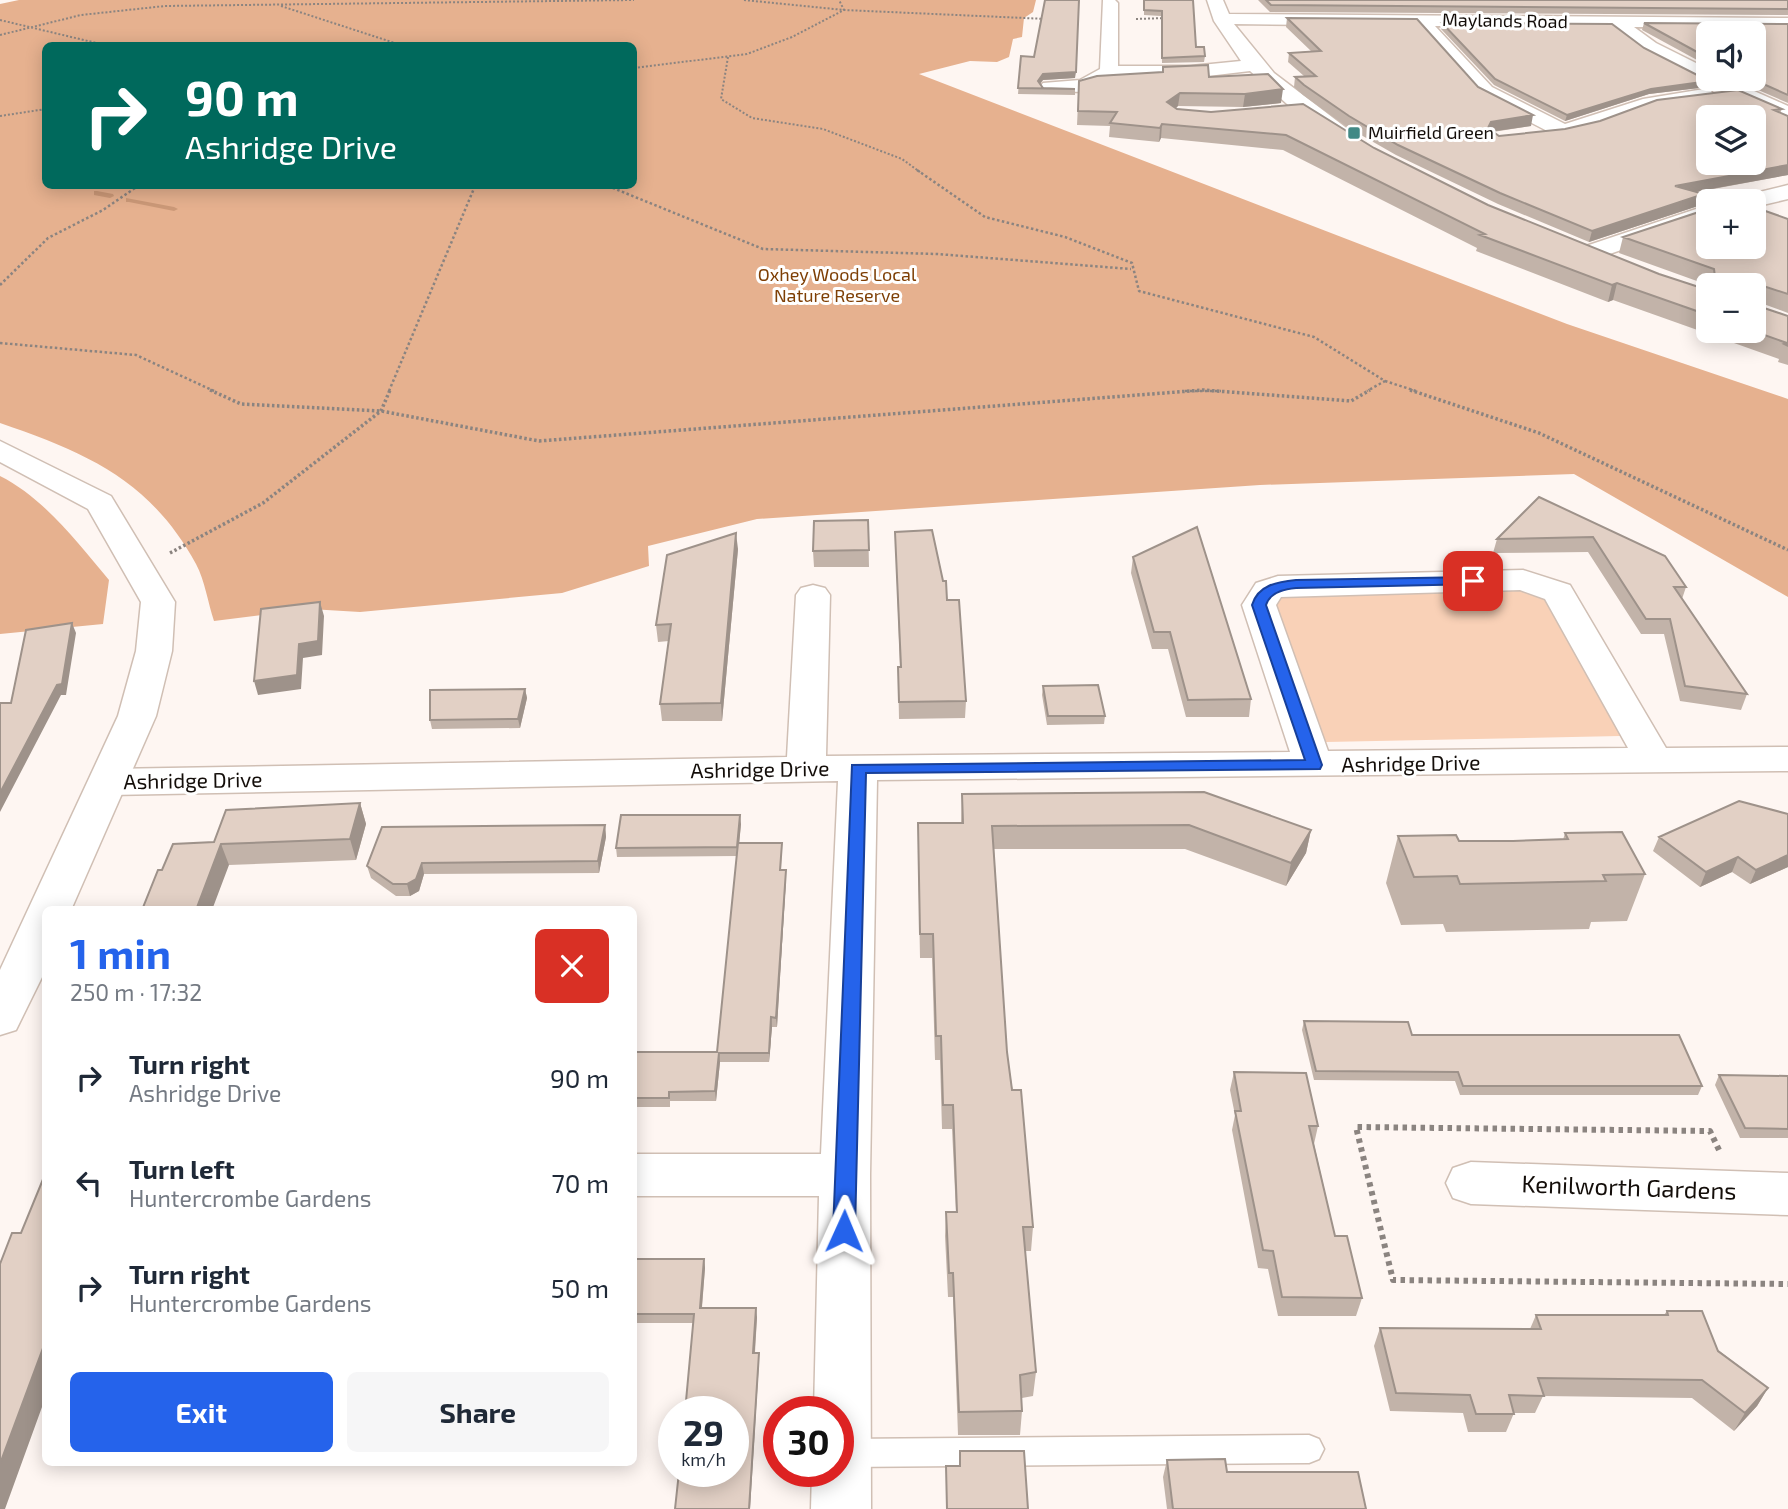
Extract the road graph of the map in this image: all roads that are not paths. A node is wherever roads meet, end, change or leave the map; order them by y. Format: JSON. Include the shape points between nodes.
{"nodes":[{"id":1,"x":1435,"y":0,"type":"edge"},
{"id":2,"x":1676,"y":0,"type":"edge"},
{"id":3,"x":1219,"y":9,"type":"edge"},
{"id":4,"x":1109,"y":12,"type":"road end"},
{"id":5,"x":1420,"y":20,"type":"junction"},
{"id":6,"x":1452,"y":21,"type":"junction"},
{"id":7,"x":1698,"y":21,"type":"edge"},
{"id":8,"x":1617,"y":23,"type":"junction"},
{"id":9,"x":1696,"y":23,"type":"edge"},
{"id":10,"x":1766,"y":23,"type":"edge"},
{"id":11,"x":1788,"y":23,"type":"edge"},
{"id":12,"x":1254,"y":65,"type":"junction"},
{"id":13,"x":1696,"y":71,"type":"edge"},
{"id":14,"x":1109,"y":72,"type":"junction"},
{"id":15,"x":1050,"y":87,"type":"edge"},
{"id":16,"x":1738,"y":91,"type":"joint"},
{"id":17,"x":1304,"y":109,"type":"junction"},
{"id":18,"x":1272,"y":113,"type":"edge"},
{"id":19,"x":1788,"y":114,"type":"edge"},
{"id":20,"x":1562,"y":131,"type":"junction"},
{"id":21,"x":1523,"y":135,"type":"edge"},
{"id":22,"x":1361,"y":146,"type":"edge"},
{"id":23,"x":1788,"y":192,"type":"edge"},
{"id":24,"x":1766,"y":198,"type":"edge"},
{"id":25,"x":1766,"y":202,"type":"edge"},
{"id":26,"x":1788,"y":208,"type":"edge"},
{"id":27,"x":1696,"y":216,"type":"edge"},
{"id":28,"x":1563,"y":243,"type":"edge"},
{"id":29,"x":1589,"y":253,"type":"junction"},
{"id":30,"x":1626,"y":267,"type":"edge"},
{"id":31,"x":0,"y":450,"type":"edge"},
{"id":32,"x":813,"y":595,"type":"dead end"},
{"id":33,"x":1654,"y":760,"type":"junction"},
{"id":34,"x":1788,"y":760,"type":"edge"},
{"id":35,"x":1314,"y":765,"type":"junction"},
{"id":36,"x":858,"y":768,"type":"junction"},
{"id":37,"x":807,"y":770,"type":"junction"},
{"id":38,"x":110,"y":782,"type":"junction"},
{"id":39,"x":52,"y":906,"type":"edge"},
{"id":40,"x":42,"y":928,"type":"edge"},
{"id":41,"x":0,"y":1017,"type":"edge"},
{"id":42,"x":637,"y":1175,"type":"edge"},
{"id":43,"x":845,"y":1175,"type":"junction"},
{"id":44,"x":1471,"y":1183,"type":"dead end"},
{"id":45,"x":1788,"y":1194,"type":"edge"},
{"id":46,"x":843,"y":1396,"type":"edge"},
{"id":47,"x":1309,"y":1449,"type":"dead end"},
{"id":48,"x":854,"y":1453,"type":"edge"},
{"id":49,"x":841,"y":1487,"type":"edge"},
{"id":50,"x":841,"y":1509,"type":"edge"}],
"edges":[{"from":1,"to":6,"type":"street"},
{"from":2,"to":7,"type":"street"},
{"from":3,"to":5,"type":"street","name":"Maylands Road"},
{"from":3,"to":12,"type":"street"},
{"from":4,"to":14,"type":"street"},
{"from":5,"to":6,"type":"street","name":"Maylands Road"},
{"from":5,"to":20,"type":"street","via":[[1485,91]]},
{"from":6,"to":8,"type":"street","name":"Maylands Road"},
{"from":8,"to":9,"type":"street","name":"Maylands Road"},
{"from":8,"to":13,"type":"street"},
{"from":10,"to":11,"type":"street","name":"Maylands Road"},
{"from":12,"to":14,"type":"street"},
{"from":12,"to":17,"type":"street"},
{"from":14,"to":15,"type":"street","via":[[1085,86]]},
{"from":16,"to":19,"type":"street"},
{"from":16,"to":20,"type":"street","via":[[1650,103]]},
{"from":17,"to":18,"type":"street"},
{"from":17,"to":22,"type":"street"},
{"from":20,"to":21,"type":"street"},
{"from":23,"to":24,"type":"street"},
{"from":25,"to":26,"type":"street"},
{"from":27,"to":29,"type":"street"},
{"from":28,"to":29,"type":"street"},
{"from":29,"to":30,"type":"street"},
{"from":31,"to":38,"type":"street","via":[[100,503],[159,602],[154,651],[137,716]]},
{"from":32,"to":37,"type":"street"},
{"from":33,"to":34,"type":"street","name":"Ashridge Drive"},
{"from":33,"to":35,"type":"street","name":"Ashridge Drive"},
{"from":33,"to":35,"type":"street","via":[[1558,592],[1547,586],[1523,580],[1278,586],[1268,590],[1259,605]]},
{"from":35,"to":36,"type":"street","name":"Ashridge Drive"},
{"from":36,"to":37,"type":"street","name":"Ashridge Drive"},
{"from":36,"to":43,"type":"street"},
{"from":37,"to":38,"type":"street","name":"Ashridge Drive"},
{"from":38,"to":39,"type":"street"},
{"from":40,"to":41,"type":"street"},
{"from":42,"to":43,"type":"street"},
{"from":43,"to":46,"type":"street"},
{"from":44,"to":45,"type":"street","name":"Kenilworth Gardens"},
{"from":47,"to":48,"type":"lane"},
{"from":49,"to":50,"type":"street"}]}
